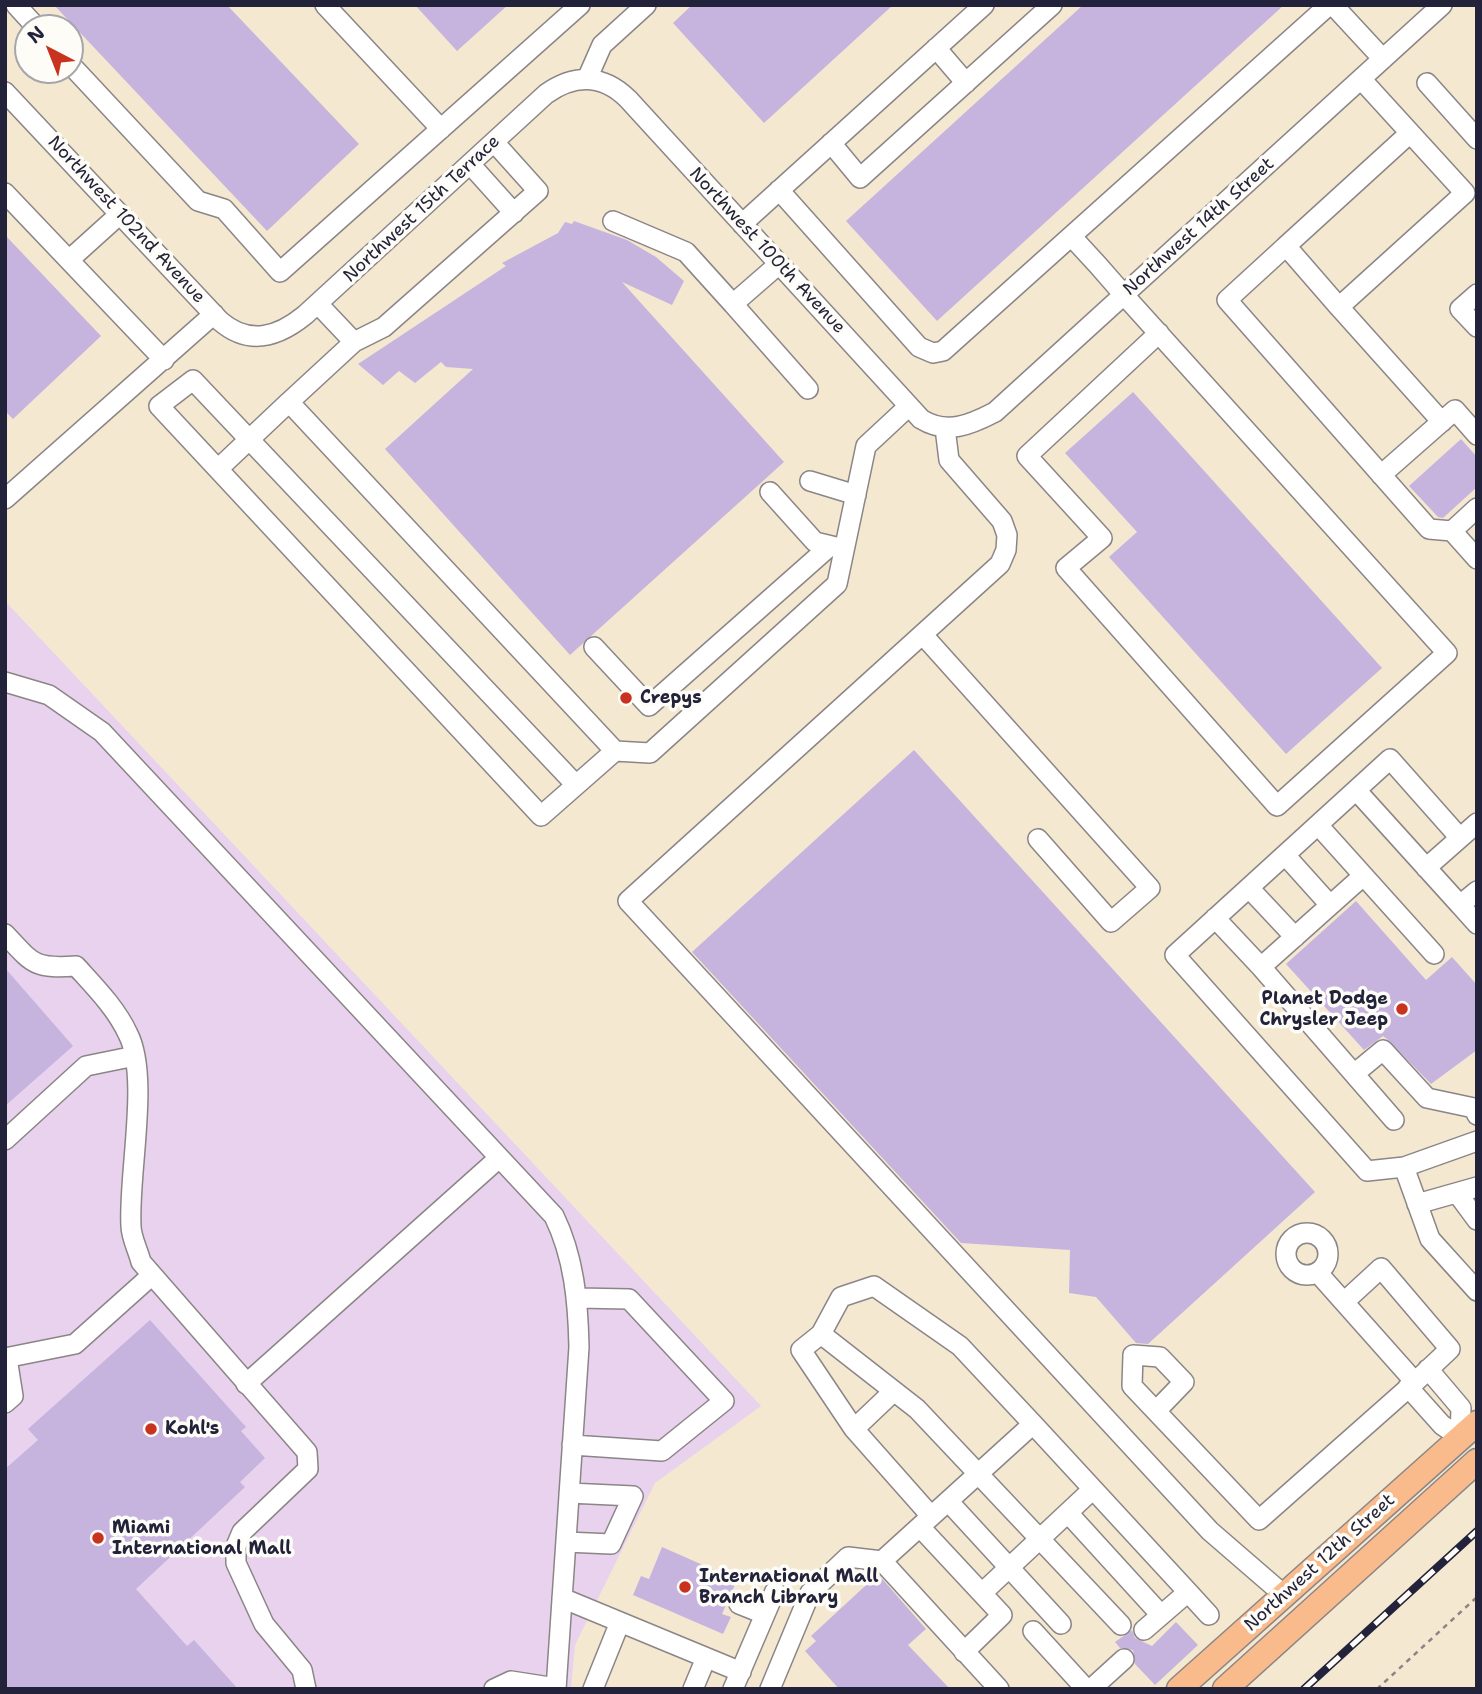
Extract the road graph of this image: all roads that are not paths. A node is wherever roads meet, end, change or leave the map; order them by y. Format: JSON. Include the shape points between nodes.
{"nodes":[{"id":1,"x":325,"y":5,"type":"edge"},
{"id":2,"x":580,"y":5,"type":"edge"},
{"id":3,"x":646,"y":5,"type":"edge"},
{"id":4,"x":984,"y":5,"type":"edge"},
{"id":5,"x":1052,"y":5,"type":"edge"},
{"id":6,"x":1331,"y":5,"type":"edge"},
{"id":7,"x":1443,"y":5,"type":"edge"},
{"id":8,"x":936,"y":48,"type":"junction"},
{"id":9,"x":1383,"y":60,"type":"junction"},
{"id":10,"x":84,"y":79,"type":"edge"},
{"id":11,"x":587,"y":79,"type":"junction"},
{"id":12,"x":1361,"y":79,"type":"junction"},
{"id":13,"x":966,"y":83,"type":"junction"},
{"id":14,"x":1427,"y":83,"type":"dead end"},
{"id":15,"x":8,"y":100,"type":"edge"},
{"id":16,"x":441,"y":129,"type":"junction"},
{"id":17,"x":1410,"y":133,"type":"junction"},
{"id":18,"x":1477,"y":139,"type":"edge"},
{"id":19,"x":494,"y":142,"type":"junction"},
{"id":20,"x":831,"y":144,"type":"junction"},
{"id":21,"x":470,"y":164,"type":"junction"},
{"id":22,"x":779,"y":190,"type":"junction"},
{"id":23,"x":5,"y":193,"type":"edge"},
{"id":24,"x":1471,"y":193,"type":"edge"},
{"id":25,"x":514,"y":213,"type":"junction"},
{"id":26,"x":120,"y":214,"type":"junction"},
{"id":27,"x":613,"y":221,"type":"dead end"},
{"id":28,"x":742,"y":224,"type":"junction"},
{"id":29,"x":1072,"y":237,"type":"junction"},
{"id":30,"x":1286,"y":246,"type":"junction"},
{"id":31,"x":69,"y":260,"type":"junction"},
{"id":32,"x":779,"y":264,"type":"junction"},
{"id":33,"x":1477,"y":294,"type":"edge"},
{"id":34,"x":1124,"y":295,"type":"junction"},
{"id":35,"x":318,"y":303,"type":"junction"},
{"id":36,"x":733,"y":304,"type":"junction"},
{"id":37,"x":1339,"y":307,"type":"junction"},
{"id":38,"x":214,"y":314,"type":"junction"},
{"id":39,"x":1477,"y":327,"type":"edge"},
{"id":40,"x":1159,"y":333,"type":"junction"},
{"id":41,"x":255,"y":337,"type":"joint"},
{"id":42,"x":354,"y":342,"type":"junction"},
{"id":43,"x":164,"y":360,"type":"junction"},
{"id":44,"x":808,"y":389,"type":"dead end"},
{"id":45,"x":289,"y":402,"type":"junction"},
{"id":46,"x":909,"y":406,"type":"junction"},
{"id":47,"x":1441,"y":422,"type":"junction"},
{"id":48,"x":945,"y":428,"type":"junction"},
{"id":49,"x":1477,"y":435,"type":"edge"},
{"id":50,"x":249,"y":440,"type":"junction"},
{"id":51,"x":218,"y":469,"type":"junction"},
{"id":52,"x":1381,"y":475,"type":"junction"},
{"id":53,"x":810,"y":481,"type":"dead end"},
{"id":54,"x":770,"y":492,"type":"dead end"},
{"id":55,"x":856,"y":495,"type":"junction"},
{"id":56,"x":5,"y":499,"type":"edge"},
{"id":57,"x":1477,"y":508,"type":"edge"},
{"id":58,"x":1452,"y":531,"type":"junction"},
{"id":59,"x":837,"y":548,"type":"junction"},
{"id":60,"x":1477,"y":559,"type":"edge"},
{"id":61,"x":923,"y":635,"type":"junction"},
{"id":62,"x":594,"y":647,"type":"dead end"},
{"id":63,"x":5,"y":682,"type":"edge"},
{"id":64,"x":615,"y":751,"type":"junction"},
{"id":65,"x":576,"y":785,"type":"junction"},
{"id":66,"x":1356,"y":790,"type":"junction"},
{"id":67,"x":1477,"y":823,"type":"edge"},
{"id":68,"x":1318,"y":825,"type":"junction"},
{"id":69,"x":1460,"y":838,"type":"junction"},
{"id":70,"x":1038,"y":839,"type":"dead end"},
{"id":71,"x":1285,"y":855,"type":"junction"},
{"id":72,"x":1426,"y":868,"type":"junction"},
{"id":73,"x":1363,"y":876,"type":"junction"},
{"id":74,"x":1249,"y":888,"type":"junction"},
{"id":75,"x":1477,"y":891,"type":"edge"},
{"id":76,"x":1330,"y":905,"type":"junction"},
{"id":77,"x":1460,"y":905,"type":"junction"},
{"id":78,"x":1215,"y":918,"type":"junction"},
{"id":79,"x":1477,"y":925,"type":"edge"},
{"id":80,"x":5,"y":934,"type":"edge"},
{"id":81,"x":1295,"y":937,"type":"junction"},
{"id":82,"x":1434,"y":954,"type":"dead end"},
{"id":83,"x":1261,"y":967,"type":"junction"},
{"id":84,"x":135,"y":1056,"type":"junction"},
{"id":85,"x":1354,"y":1074,"type":"junction"},
{"id":86,"x":1477,"y":1115,"type":"edge"},
{"id":87,"x":1394,"y":1120,"type":"dead end"},
{"id":88,"x":5,"y":1140,"type":"edge"},
{"id":89,"x":1477,"y":1141,"type":"edge"},
{"id":90,"x":499,"y":1158,"type":"junction"},
{"id":91,"x":1404,"y":1167,"type":"junction"},
{"id":92,"x":1477,"y":1187,"type":"edge"},
{"id":93,"x":1457,"y":1192,"type":"junction"},
{"id":94,"x":1417,"y":1204,"type":"junction"},
{"id":95,"x":1477,"y":1220,"type":"edge"},
{"id":96,"x":1318,"y":1273,"type":"dead end"},
{"id":97,"x":151,"y":1276,"type":"junction"},
{"id":98,"x":1477,"y":1292,"type":"edge"},
{"id":99,"x":578,"y":1298,"type":"junction"},
{"id":100,"x":1344,"y":1302,"type":"junction"},
{"id":101,"x":821,"y":1334,"type":"junction"},
{"id":102,"x":6,"y":1358,"type":"edge"},
{"id":103,"x":1417,"y":1379,"type":"junction"},
{"id":104,"x":246,"y":1384,"type":"junction"},
{"id":105,"x":894,"y":1391,"type":"junction"},
{"id":106,"x":5,"y":1403,"type":"edge"},
{"id":107,"x":1156,"y":1411,"type":"dead end"},
{"id":108,"x":1033,"y":1424,"type":"junction"},
{"id":109,"x":854,"y":1429,"type":"junction"},
{"id":110,"x":1471,"y":1438,"type":"edge"},
{"id":111,"x":572,"y":1445,"type":"junction"},
{"id":112,"x":1477,"y":1461,"type":"edge"},
{"id":113,"x":979,"y":1474,"type":"junction"},
{"id":114,"x":1093,"y":1489,"type":"junction"},
{"id":115,"x":569,"y":1493,"type":"junction"},
{"id":116,"x":948,"y":1501,"type":"junction"},
{"id":117,"x":1068,"y":1513,"type":"junction"},
{"id":118,"x":926,"y":1522,"type":"junction"},
{"id":119,"x":1040,"y":1539,"type":"junction"},
{"id":120,"x":565,"y":1542,"type":"junction"},
{"id":121,"x":882,"y":1561,"type":"junction"},
{"id":122,"x":1010,"y":1567,"type":"junction"},
{"id":123,"x":775,"y":1591,"type":"dead end"},
{"id":124,"x":1188,"y":1592,"type":"junction"},
{"id":125,"x":982,"y":1593,"type":"junction"},
{"id":126,"x":1284,"y":1595,"type":"junction"},
{"id":127,"x":562,"y":1598,"type":"junction"},
{"id":128,"x":739,"y":1604,"type":"dead end"},
{"id":129,"x":764,"y":1614,"type":"junction"},
{"id":130,"x":1161,"y":1615,"type":"junction"},
{"id":131,"x":1209,"y":1615,"type":"dead end"},
{"id":132,"x":620,"y":1622,"type":"junction"},
{"id":133,"x":1061,"y":1624,"type":"dead end"},
{"id":134,"x":1121,"y":1625,"type":"dead end"},
{"id":135,"x":1144,"y":1630,"type":"dead end"},
{"id":136,"x":1032,"y":1631,"type":"dead end"},
{"id":137,"x":964,"y":1652,"type":"junction"},
{"id":138,"x":706,"y":1658,"type":"junction"},
{"id":139,"x":1124,"y":1659,"type":"dead end"},
{"id":140,"x":737,"y":1680,"type":"edge"},
{"id":141,"x":775,"y":1686,"type":"edge"},
{"id":142,"x":597,"y":1687,"type":"edge"},
{"id":143,"x":556,"y":1688,"type":"edge"},
{"id":144,"x":306,"y":1689,"type":"edge"},
{"id":145,"x":494,"y":1689,"type":"edge"},
{"id":146,"x":693,"y":1689,"type":"edge"},
{"id":147,"x":999,"y":1689,"type":"edge"},
{"id":148,"x":1089,"y":1689,"type":"edge"},
{"id":149,"x":1180,"y":1689,"type":"edge"},
{"id":150,"x":1225,"y":1689,"type":"edge"}],
"edges":[{"from":1,"to":16,"type":"street"},
{"from":2,"to":16,"type":"street"},
{"from":3,"to":11,"type":"street","via":[[602,45]]},
{"from":4,"to":8,"type":"street"},
{"from":5,"to":13,"type":"street"},
{"from":6,"to":9,"type":"street"},
{"from":6,"to":29,"type":"street"},
{"from":7,"to":9,"type":"street","name":"Northwest 14th Street"},
{"from":8,"to":13,"type":"street"},
{"from":8,"to":20,"type":"street"},
{"from":9,"to":12,"type":"street","name":"Northwest 14th Street"},
{"from":10,"to":16,"type":"street","via":[[198,201],[224,209],[280,272]]},
{"from":11,"to":19,"type":"street","name":"Northwest 15th Terrace","via":[[556,87]]},
{"from":11,"to":28,"type":"street","name":"Northwest 100th Avenue","via":[[619,90]]},
{"from":12,"to":17,"type":"street"},
{"from":12,"to":34,"type":"street","name":"Northwest 14th Street"},
{"from":13,"to":20,"type":"street","via":[[860,178]]},
{"from":14,"to":18,"type":"street"},
{"from":15,"to":26,"type":"street","name":"Northwest 102nd Avenue"},
{"from":17,"to":24,"type":"street"},
{"from":17,"to":30,"type":"street"},
{"from":19,"to":21,"type":"street","name":"Northwest 15th Terrace"},
{"from":19,"to":25,"type":"street","via":[[538,191]]},
{"from":20,"to":22,"type":"street"},
{"from":21,"to":25,"type":"street"},
{"from":21,"to":35,"type":"street","name":"Northwest 15th Terrace"},
{"from":22,"to":28,"type":"street"},
{"from":22,"to":29,"type":"street","via":[[919,346],[933,354],[955,343]]},
{"from":23,"to":31,"type":"street"},
{"from":24,"to":37,"type":"street"},
{"from":25,"to":42,"type":"street","via":[[384,327]]},
{"from":26,"to":31,"type":"street"},
{"from":26,"to":38,"type":"street","name":"Northwest 102nd Avenue"},
{"from":27,"to":36,"type":"street","via":[[686,253]]},
{"from":28,"to":32,"type":"street","name":"Northwest 100th Avenue"},
{"from":29,"to":34,"type":"street"},
{"from":30,"to":37,"type":"street"},
{"from":30,"to":52,"type":"street","via":[[1227,300]]},
{"from":31,"to":43,"type":"street"},
{"from":32,"to":36,"type":"street"},
{"from":32,"to":46,"type":"street","name":"Northwest 100th Avenue"},
{"from":33,"to":39,"type":"street","via":[[1460,309]]},
{"from":34,"to":40,"type":"street"},
{"from":34,"to":48,"type":"street","name":"Northwest 14th Street","via":[[995,412],[972,424]]},
{"from":35,"to":41,"type":"street","name":"Northwest 15th Terrace","via":[[290,328]]},
{"from":35,"to":42,"type":"street"},
{"from":36,"to":44,"type":"street"},
{"from":37,"to":47,"type":"street"},
{"from":38,"to":41,"type":"street","name":"Northwest 102nd Avenue","via":[[236,332]]},
{"from":38,"to":43,"type":"street"},
{"from":40,"to":40,"type":"street","via":[[1447,653],[1278,806],[1066,568],[1101,538],[1027,456]]},
{"from":42,"to":45,"type":"street"},
{"from":43,"to":56,"type":"street"},
{"from":45,"to":50,"type":"street"},
{"from":45,"to":64,"type":"street"},
{"from":46,"to":48,"type":"street","name":"Northwest 100th Avenue","via":[[933,426]]},
{"from":46,"to":55,"type":"street","via":[[866,446]]},
{"from":47,"to":49,"type":"street","via":[[1455,410]]},
{"from":47,"to":52,"type":"street"},
{"from":48,"to":61,"type":"street","via":[[949,460],[1002,521],[1006,550],[1000,564]]},
{"from":50,"to":51,"type":"street"},
{"from":50,"to":51,"type":"street","via":[[193,380],[159,406]]},
{"from":50,"to":65,"type":"street"},
{"from":51,"to":65,"type":"street","via":[[541,816]]},
{"from":52,"to":58,"type":"street","via":[[1429,529]]},
{"from":53,"to":55,"type":"street"},
{"from":54,"to":59,"type":"street","via":[[815,542]]},
{"from":55,"to":59,"type":"street"},
{"from":57,"to":58,"type":"street"},
{"from":58,"to":60,"type":"street"},
{"from":59,"to":62,"type":"street","via":[[649,706]]},
{"from":59,"to":64,"type":"street","via":[[837,584],[650,753]]},
{"from":61,"to":70,"type":"street","via":[[1150,888],[1111,922]]},
{"from":61,"to":126,"type":"street","via":[[628,901],[1210,1531]]},
{"from":63,"to":90,"type":"street","via":[[49,695],[102,732]]},
{"from":64,"to":65,"type":"street"},
{"from":66,"to":68,"type":"street"},
{"from":66,"to":69,"type":"street","via":[[1390,759]]},
{"from":66,"to":72,"type":"street"},
{"from":67,"to":69,"type":"street"},
{"from":68,"to":71,"type":"street"},
{"from":68,"to":73,"type":"street"},
{"from":69,"to":72,"type":"street"},
{"from":71,"to":74,"type":"street"},
{"from":71,"to":76,"type":"street"},
{"from":72,"to":77,"type":"street"},
{"from":73,"to":76,"type":"street"},
{"from":73,"to":82,"type":"street"},
{"from":74,"to":78,"type":"street"},
{"from":74,"to":81,"type":"street"},
{"from":75,"to":77,"type":"street"},
{"from":76,"to":81,"type":"street"},
{"from":77,"to":79,"type":"street"},
{"from":78,"to":83,"type":"street"},
{"from":78,"to":91,"type":"street","via":[[1175,955],[1367,1171]]},
{"from":80,"to":84,"type":"street","via":[[32,962],[47,968],[76,966],[110,1005],[129,1035]]},
{"from":81,"to":83,"type":"street"},
{"from":83,"to":85,"type":"street"},
{"from":84,"to":88,"type":"street","via":[[86,1066]]},
{"from":84,"to":97,"type":"street","via":[[131,1228],[141,1262]]},
{"from":85,"to":86,"type":"street","via":[[1383,1050],[1427,1098],[1474,1108]]},
{"from":85,"to":87,"type":"street"},
{"from":89,"to":91,"type":"street"},
{"from":90,"to":99,"type":"street","via":[[554,1216],[564,1237]]},
{"from":90,"to":104,"type":"street"},
{"from":91,"to":94,"type":"street"},
{"from":92,"to":93,"type":"street"},
{"from":93,"to":94,"type":"street"},
{"from":93,"to":95,"type":"street"},
{"from":94,"to":98,"type":"street","via":[[1430,1240]]},
{"from":96,"to":100,"type":"street"},
{"from":97,"to":102,"type":"street","via":[[75,1344]]},
{"from":97,"to":104,"type":"street"},
{"from":99,"to":111,"type":"street"},
{"from":99,"to":111,"type":"street","via":[[629,1298],[724,1401],[662,1451]]},
{"from":100,"to":103,"type":"street"},
{"from":100,"to":103,"type":"street","via":[[1381,1268],[1450,1349]]},
{"from":101,"to":105,"type":"street"},
{"from":101,"to":108,"type":"street","via":[[841,1297],[874,1286],[960,1346]]},
{"from":101,"to":109,"type":"street","via":[[801,1350]]},
{"from":102,"to":106,"type":"street","via":[[13,1396]]},
{"from":103,"to":107,"type":"street","via":[[1259,1520]]},
{"from":103,"to":110,"type":"street","via":[[1461,1408]]},
{"from":103,"to":110,"type":"street","via":[[1442,1426]]},
{"from":104,"to":144,"type":"street","via":[[307,1452],[308,1469],[243,1532],[236,1546],[236,1563],[264,1624],[302,1670]]},
{"from":105,"to":109,"type":"street"},
{"from":105,"to":113,"type":"street"},
{"from":108,"to":113,"type":"street"},
{"from":108,"to":114,"type":"street"},
{"from":109,"to":118,"type":"street"},
{"from":110,"to":126,"type":"main road","name":"Northwest 12th Street"},
{"from":111,"to":115,"type":"street"},
{"from":112,"to":150,"type":"main road","name":"Northwest 12th Street"},
{"from":113,"to":116,"type":"street"},
{"from":113,"to":119,"type":"street"},
{"from":114,"to":117,"type":"street"},
{"from":114,"to":124,"type":"street"},
{"from":115,"to":120,"type":"street"},
{"from":115,"to":120,"type":"street","via":[[633,1496],[611,1544]]},
{"from":116,"to":118,"type":"street"},
{"from":116,"to":122,"type":"street"},
{"from":117,"to":119,"type":"street"},
{"from":117,"to":130,"type":"street"},
{"from":118,"to":121,"type":"street"},
{"from":118,"to":125,"type":"street"},
{"from":119,"to":122,"type":"street"},
{"from":119,"to":134,"type":"street"},
{"from":120,"to":127,"type":"street"},
{"from":121,"to":137,"type":"street"},
{"from":121,"to":141,"type":"street","via":[[848,1557],[810,1593]]},
{"from":122,"to":125,"type":"street"},
{"from":122,"to":133,"type":"street"},
{"from":123,"to":129,"type":"street"},
{"from":124,"to":130,"type":"street"},
{"from":124,"to":131,"type":"street"},
{"from":125,"to":137,"type":"street","via":[[1002,1615]]},
{"from":126,"to":149,"type":"main road","name":"Northwest 12th Street"},
{"from":127,"to":132,"type":"street"},
{"from":127,"to":143,"type":"street"},
{"from":128,"to":129,"type":"street"},
{"from":129,"to":140,"type":"street"},
{"from":130,"to":135,"type":"street"},
{"from":132,"to":138,"type":"street"},
{"from":132,"to":142,"type":"street"},
{"from":136,"to":148,"type":"street"},
{"from":137,"to":147,"type":"street"},
{"from":138,"to":140,"type":"street"},
{"from":138,"to":146,"type":"street"},
{"from":139,"to":148,"type":"street"},
{"from":143,"to":145,"type":"street","via":[[511,1681]]}]}
